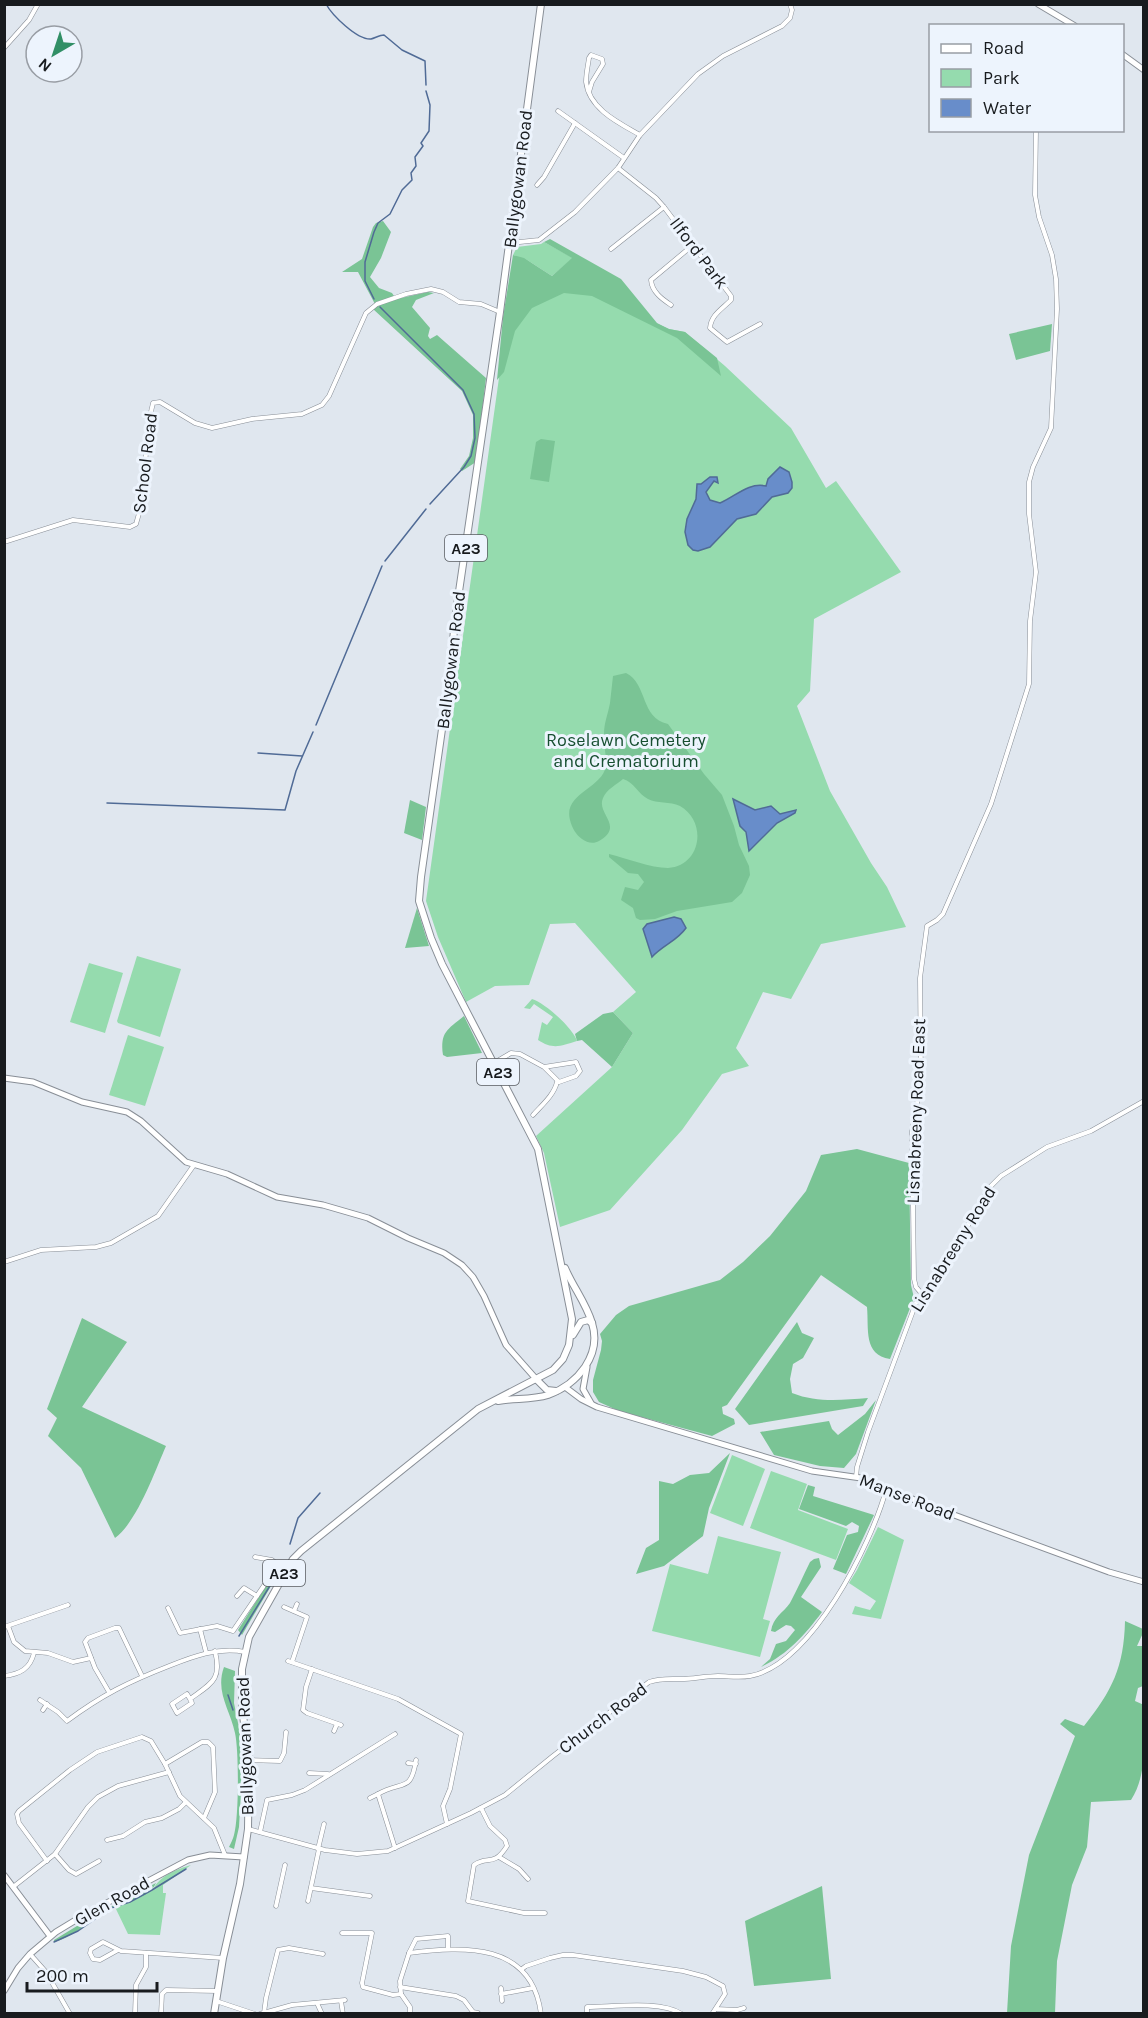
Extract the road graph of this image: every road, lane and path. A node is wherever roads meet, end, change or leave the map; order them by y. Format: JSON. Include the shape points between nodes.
{"nodes":[{"id":1,"x":38,"y":4,"type":"edge"},
{"id":2,"x":541,"y":4,"type":"edge"},
{"id":3,"x":790,"y":4,"type":"edge"},
{"id":4,"x":1038,"y":4,"type":"edge"},
{"id":5,"x":1072,"y":24,"type":"edge"},
{"id":6,"x":4,"y":48,"type":"edge"},
{"id":7,"x":1124,"y":56,"type":"edge"},
{"id":8,"x":1143,"y":70,"type":"edge"},
{"id":9,"x":589,"y":92,"type":"junction"},
{"id":10,"x":558,"y":111,"type":"dead end"},
{"id":11,"x":575,"y":123,"type":"junction"},
{"id":12,"x":1036,"y":132,"type":"edge"},
{"id":13,"x":640,"y":135,"type":"junction"},
{"id":14,"x":624,"y":158,"type":"junction"},
{"id":15,"x":618,"y":168,"type":"junction"},
{"id":16,"x":537,"y":185,"type":"dead end"},
{"id":17,"x":664,"y":207,"type":"junction"},
{"id":18,"x":509,"y":243,"type":"junction"},
{"id":19,"x":693,"y":245,"type":"junction"},
{"id":20,"x":611,"y":249,"type":"dead end"},
{"id":21,"x":671,"y":305,"type":"dead end"},
{"id":22,"x":500,"y":312,"type":"junction"},
{"id":23,"x":760,"y":324,"type":"dead end"},
{"id":24,"x":4,"y":542,"type":"edge"},
{"id":25,"x":494,"y":1063,"type":"junction"},
{"id":26,"x":544,"y":1067,"type":"junction"},
{"id":27,"x":4,"y":1078,"type":"edge"},
{"id":28,"x":557,"y":1082,"type":"junction"},
{"id":29,"x":1143,"y":1101,"type":"edge"},
{"id":30,"x":533,"y":1115,"type":"dead end"},
{"id":31,"x":194,"y":1165,"type":"junction"},
{"id":32,"x":560,"y":1254,"type":"junction"},
{"id":33,"x":4,"y":1262,"type":"edge"},
{"id":34,"x":922,"y":1294,"type":"junction"},
{"id":35,"x":592,"y":1323,"type":"junction"},
{"id":36,"x":570,"y":1341,"type":"junction"},
{"id":37,"x":588,"y":1363,"type":"junction"},
{"id":38,"x":539,"y":1378,"type":"junction"},
{"id":39,"x":565,"y":1387,"type":"junction"},
{"id":40,"x":557,"y":1391,"type":"junction"},
{"id":41,"x":489,"y":1404,"type":"junction"},
{"id":42,"x":597,"y":1407,"type":"junction"},
{"id":43,"x":856,"y":1477,"type":"junction"},
{"id":44,"x":886,"y":1490,"type":"junction"},
{"id":45,"x":255,"y":1557,"type":"dead end"},
{"id":46,"x":1143,"y":1582,"type":"edge"},
{"id":47,"x":237,"y":1596,"type":"dead end"},
{"id":48,"x":257,"y":1596,"type":"junction"},
{"id":49,"x":297,"y":1604,"type":"dead end"},
{"id":50,"x":68,"y":1605,"type":"dead end"},
{"id":51,"x":284,"y":1607,"type":"dead end"},
{"id":52,"x":168,"y":1608,"type":"dead end"},
{"id":53,"x":294,"y":1611,"type":"junction"},
{"id":54,"x":6,"y":1626,"type":"edge"},
{"id":55,"x":200,"y":1629,"type":"junction"},
{"id":56,"x":215,"y":1651,"type":"junction"},
{"id":57,"x":206,"y":1652,"type":"junction"},
{"id":58,"x":245,"y":1652,"type":"junction"},
{"id":59,"x":34,"y":1653,"type":"junction"},
{"id":60,"x":91,"y":1658,"type":"junction"},
{"id":61,"x":312,"y":1669,"type":"junction"},
{"id":62,"x":4,"y":1676,"type":"edge"},
{"id":63,"x":142,"y":1676,"type":"junction"},
{"id":64,"x":109,"y":1692,"type":"junction"},
{"id":65,"x":190,"y":1699,"type":"junction"},
{"id":66,"x":40,"y":1700,"type":"dead end"},
{"id":67,"x":46,"y":1704,"type":"junction"},
{"id":68,"x":43,"y":1710,"type":"dead end"},
{"id":69,"x":334,"y":1731,"type":"dead end"},
{"id":70,"x":286,"y":1732,"type":"dead end"},
{"id":71,"x":395,"y":1734,"type":"dead end"},
{"id":72,"x":249,"y":1760,"type":"junction"},
{"id":73,"x":408,"y":1763,"type":"dead end"},
{"id":74,"x":165,"y":1764,"type":"junction"},
{"id":75,"x":170,"y":1772,"type":"junction"},
{"id":76,"x":309,"y":1773,"type":"dead end"},
{"id":77,"x":329,"y":1773,"type":"junction"},
{"id":78,"x":378,"y":1794,"type":"junction"},
{"id":79,"x":370,"y":1798,"type":"dead end"},
{"id":80,"x":185,"y":1803,"type":"junction"},
{"id":81,"x":481,"y":1808,"type":"junction"},
{"id":82,"x":204,"y":1818,"type":"junction"},
{"id":83,"x":324,"y":1824,"type":"dead end"},
{"id":84,"x":447,"y":1824,"type":"junction"},
{"id":85,"x":248,"y":1828,"type":"junction"},
{"id":86,"x":260,"y":1832,"type":"junction"},
{"id":87,"x":107,"y":1840,"type":"dead end"},
{"id":88,"x":395,"y":1848,"type":"junction"},
{"id":89,"x":318,"y":1849,"type":"junction"},
{"id":90,"x":55,"y":1854,"type":"junction"},
{"id":91,"x":225,"y":1855,"type":"junction"},
{"id":92,"x":244,"y":1857,"type":"junction"},
{"id":93,"x":499,"y":1857,"type":"junction"},
{"id":94,"x":47,"y":1861,"type":"junction"},
{"id":95,"x":99,"y":1861,"type":"dead end"},
{"id":96,"x":285,"y":1865,"type":"dead end"},
{"id":97,"x":4,"y":1875,"type":"edge"},
{"id":98,"x":528,"y":1879,"type":"dead end"},
{"id":99,"x":13,"y":1887,"type":"junction"},
{"id":100,"x":311,"y":1888,"type":"junction"},
{"id":101,"x":370,"y":1896,"type":"dead end"},
{"id":102,"x":308,"y":1901,"type":"dead end"},
{"id":103,"x":276,"y":1906,"type":"dead end"},
{"id":104,"x":545,"y":1913,"type":"dead end"},
{"id":105,"x":342,"y":1933,"type":"dead end"},
{"id":106,"x":372,"y":1934,"type":"junction"},
{"id":107,"x":380,"y":1934,"type":"dead end"},
{"id":108,"x":50,"y":1936,"type":"junction"},
{"id":109,"x":448,"y":1949,"type":"junction"},
{"id":110,"x":118,"y":1950,"type":"junction"},
{"id":111,"x":146,"y":1953,"type":"junction"},
{"id":112,"x":409,"y":1953,"type":"junction"},
{"id":113,"x":30,"y":1954,"type":"junction"},
{"id":114,"x":323,"y":1954,"type":"dead end"},
{"id":115,"x":223,"y":1958,"type":"junction"},
{"id":116,"x":522,"y":1970,"type":"junction"},
{"id":117,"x":400,"y":1988,"type":"junction"},
{"id":118,"x":501,"y":1988,"type":"dead end"},
{"id":119,"x":534,"y":1988,"type":"junction"},
{"id":120,"x":4,"y":1991,"type":"edge"},
{"id":121,"x":218,"y":1991,"type":"junction"},
{"id":122,"x":401,"y":1994,"type":"junction"},
{"id":123,"x":501,"y":1994,"type":"junction"},
{"id":124,"x":216,"y":2001,"type":"junction"},
{"id":125,"x":502,"y":2001,"type":"dead end"},
{"id":126,"x":317,"y":2002,"type":"junction"},
{"id":127,"x":716,"y":2008,"type":"junction"},
{"id":128,"x":744,"y":2008,"type":"dead end"},
{"id":129,"x":280,"y":2011,"type":"edge"},
{"id":130,"x":70,"y":2013,"type":"edge"},
{"id":131,"x":135,"y":2013,"type":"edge"},
{"id":132,"x":161,"y":2013,"type":"edge"},
{"id":133,"x":214,"y":2013,"type":"edge"},
{"id":134,"x":255,"y":2013,"type":"edge"},
{"id":135,"x":262,"y":2013,"type":"edge"},
{"id":136,"x":322,"y":2013,"type":"edge"},
{"id":137,"x":343,"y":2013,"type":"edge"},
{"id":138,"x":410,"y":2013,"type":"edge"},
{"id":139,"x":478,"y":2013,"type":"edge"},
{"id":140,"x":541,"y":2013,"type":"edge"},
{"id":141,"x":586,"y":2013,"type":"edge"},
{"id":142,"x":682,"y":2013,"type":"edge"},
{"id":143,"x":712,"y":2013,"type":"edge"}],
"edges":[{"from":1,"to":6,"type":"street"},
{"from":2,"to":18,"type":"main road","name":"Ballygowan Road","number":"A23"},
{"from":3,"to":13,"type":"street","via":[[787,22],[707,66]]},
{"from":4,"to":5,"type":"street"},
{"from":7,"to":8,"type":"street"},
{"from":9,"to":9,"type":"street","via":[[586,82],[591,55],[602,59],[603,64]]},
{"from":9,"to":13,"type":"street","via":[[602,110]]},
{"from":10,"to":11,"type":"street"},
{"from":11,"to":14,"type":"street"},
{"from":11,"to":16,"type":"street"},
{"from":12,"to":34,"type":"street","name":"Lisnabreeny Road East","via":[[1035,195],[1052,255],[1057,309],[1051,428],[1033,466],[1029,490],[1036,572],[1029,684],[987,814],[943,914],[927,926],[924,934],[920,978],[921,1081],[912,1140],[914,1279]]},
{"from":13,"to":14,"type":"street"},
{"from":14,"to":15,"type":"street"},
{"from":15,"to":17,"type":"street","name":"Ilford Park"},
{"from":15,"to":18,"type":"street","via":[[575,212],[543,237]]},
{"from":17,"to":19,"type":"street","name":"Ilford Park"},
{"from":17,"to":20,"type":"street"},
{"from":18,"to":22,"type":"main road","name":"Ballygowan Road","number":"A23"},
{"from":19,"to":21,"type":"street","via":[[651,280],[657,294]]},
{"from":19,"to":23,"type":"street","name":"Ilford Park","via":[[731,297],[710,328],[728,342]]},
{"from":22,"to":24,"type":"street","name":"School Road","via":[[481,304],[459,302],[431,289],[377,304],[366,313],[329,396],[322,405],[302,414],[212,428],[195,423],[160,402],[153,403],[136,524],[130,527],[73,520]]},
{"from":22,"to":25,"type":"main road","name":"Ballygowan Road","number":"A23","via":[[419,901],[442,964]]},
{"from":25,"to":26,"type":"street","via":[[512,1053]]},
{"from":25,"to":32,"type":"main road","name":"Ballygowan Road","number":"A23","via":[[538,1149]]},
{"from":26,"to":28,"type":"street"},
{"from":26,"to":28,"type":"street","via":[[576,1062],[580,1071],[576,1076]]},
{"from":27,"to":31,"type":"street","via":[[33,1082],[82,1102],[127,1112],[141,1120],[181,1159]]},
{"from":28,"to":30,"type":"street"},
{"from":29,"to":34,"type":"street","name":"Lisnabreeny Road","via":[[1091,1131],[1047,1147],[995,1181],[947,1263]]},
{"from":31,"to":33,"type":"street","via":[[158,1216],[111,1243],[96,1248],[41,1250]]},
{"from":31,"to":38,"type":"street","via":[[227,1174],[277,1197],[322,1204],[368,1218],[454,1259],[479,1286],[506,1345],[528,1372]]},
{"from":32,"to":35,"type":"main road","name":"Ballygowan Road","number":"A23"},
{"from":32,"to":36,"type":"main road","name":"Ballygowan Road","number":"A23","via":[[572,1319]]},
{"from":34,"to":43,"type":"street","name":"Lisnabreeny Road","via":[[871,1425]]},
{"from":35,"to":36,"type":"main road","number":"A23","via":[[581,1322]]},
{"from":35,"to":37,"type":"main road","name":"Ballygowan Road","number":"A23","via":[[593,1350]]},
{"from":36,"to":38,"type":"main road","name":"Ballygowan Road","number":"A23","via":[[563,1359]]},
{"from":37,"to":39,"type":"main road","name":"Ballygowan Road","number":"A23"},
{"from":37,"to":42,"type":"street","via":[[583,1389]]},
{"from":38,"to":40,"type":"main road","via":[[547,1390]]},
{"from":38,"to":41,"type":"main road","name":"Ballygowan Road","number":"A23"},
{"from":39,"to":40,"type":"main road","name":"Ballygowan Road","number":"A23"},
{"from":39,"to":42,"type":"street","name":"Manse Road"},
{"from":40,"to":41,"type":"main road","name":"Ballygowan Road","number":"A23"},
{"from":41,"to":58,"type":"main road","name":"Ballygowan Road","number":"A23","via":[[460,1423],[293,1559],[262,1610]]},
{"from":42,"to":43,"type":"street","name":"Manse Road","via":[[812,1471]]},
{"from":43,"to":44,"type":"street","name":"Manse Road"},
{"from":44,"to":46,"type":"street","name":"Manse Road"},
{"from":44,"to":81,"type":"street","name":"Church Road","via":[[858,1562],[797,1650],[750,1676],[649,1682],[508,1792]]},
{"from":45,"to":48,"type":"street","via":[[278,1565]]},
{"from":47,"to":48,"type":"street","via":[[244,1588]]},
{"from":48,"to":55,"type":"street","via":[[233,1631],[217,1626]]},
{"from":49,"to":53,"type":"street"},
{"from":50,"to":54,"type":"street"},
{"from":51,"to":53,"type":"street"},
{"from":52,"to":55,"type":"street","via":[[180,1633]]},
{"from":53,"to":61,"type":"street","via":[[307,1617],[290,1661]]},
{"from":54,"to":59,"type":"street","via":[[17,1646]]},
{"from":55,"to":57,"type":"street"},
{"from":56,"to":57,"type":"street"},
{"from":56,"to":58,"type":"street"},
{"from":56,"to":65,"type":"street","via":[[218,1663],[214,1681]]},
{"from":57,"to":63,"type":"street"},
{"from":58,"to":72,"type":"main road","name":"Ballygowan Road","number":"A23","via":[[241,1685]]},
{"from":59,"to":60,"type":"street","via":[[78,1662]]},
{"from":59,"to":62,"type":"street","via":[[27,1668]]},
{"from":60,"to":63,"type":"street","via":[[85,1642],[88,1638],[119,1628]]},
{"from":60,"to":64,"type":"street"},
{"from":61,"to":69,"type":"street","via":[[303,1710],[339,1725]]},
{"from":61,"to":84,"type":"street","via":[[398,1699],[461,1734],[450,1789],[442,1806]]},
{"from":63,"to":64,"type":"street"},
{"from":64,"to":67,"type":"street","via":[[67,1721]]},
{"from":65,"to":65,"type":"street","via":[[192,1703],[177,1713],[172,1704],[187,1694]]},
{"from":66,"to":67,"type":"street"},
{"from":67,"to":68,"type":"street"},
{"from":70,"to":72,"type":"street","via":[[280,1761]]},
{"from":71,"to":77,"type":"street"},
{"from":72,"to":85,"type":"main road","name":"Ballygowan Road","number":"A23"},
{"from":73,"to":78,"type":"street","via":[[416,1762],[410,1782]]},
{"from":74,"to":75,"type":"street"},
{"from":74,"to":82,"type":"street","via":[[202,1742],[213,1747],[215,1792]]},
{"from":74,"to":94,"type":"street","via":[[148,1739],[129,1740],[97,1752],[21,1808],[17,1819]]},
{"from":75,"to":80,"type":"street"},
{"from":75,"to":90,"type":"street","via":[[118,1786],[98,1797]]},
{"from":76,"to":77,"type":"street"},
{"from":77,"to":86,"type":"street","via":[[299,1793],[267,1800]]},
{"from":78,"to":79,"type":"street"},
{"from":78,"to":88,"type":"street"},
{"from":80,"to":82,"type":"street"},
{"from":80,"to":87,"type":"street","via":[[162,1818]]},
{"from":81,"to":84,"type":"street","name":"Church Road"},
{"from":81,"to":93,"type":"street","via":[[489,1826],[506,1842]]},
{"from":82,"to":91,"type":"street","via":[[214,1828]]},
{"from":83,"to":89,"type":"street"},
{"from":84,"to":88,"type":"street","name":"Church Road"},
{"from":85,"to":86,"type":"street","name":"Church Road"},
{"from":85,"to":92,"type":"main road","name":"Ballygowan Road","number":"A23"},
{"from":86,"to":89,"type":"street","name":"Church Road"},
{"from":88,"to":89,"type":"street","name":"Church Road","via":[[368,1854]]},
{"from":89,"to":100,"type":"street"},
{"from":90,"to":94,"type":"street"},
{"from":90,"to":95,"type":"street","via":[[76,1874]]},
{"from":91,"to":92,"type":"street","name":"Glen Road"},
{"from":91,"to":108,"type":"street","name":"Glen Road","via":[[200,1857],[176,1865]]},
{"from":92,"to":115,"type":"main road","name":"Ballygowan Road","number":"A23"},
{"from":93,"to":98,"type":"street"},
{"from":93,"to":104,"type":"street","via":[[474,1865],[468,1904]]},
{"from":94,"to":99,"type":"street"},
{"from":96,"to":103,"type":"street"},
{"from":97,"to":99,"type":"street"},
{"from":99,"to":108,"type":"street"},
{"from":100,"to":101,"type":"street"},
{"from":100,"to":102,"type":"street"},
{"from":105,"to":106,"type":"street"},
{"from":106,"to":107,"type":"street"},
{"from":106,"to":122,"type":"street","via":[[363,1987]]},
{"from":108,"to":113,"type":"street","name":"Glen Road"},
{"from":109,"to":112,"type":"street"},
{"from":109,"to":112,"type":"street","via":[[448,1936],[423,1938],[416,1939]]},
{"from":109,"to":116,"type":"street","via":[[492,1952]]},
{"from":110,"to":110,"type":"street","via":[[102,1942],[90,1953],[93,1959],[100,1960]]},
{"from":110,"to":111,"type":"street"},
{"from":111,"to":115,"type":"street"},
{"from":111,"to":131,"type":"street","via":[[146,1967],[136,1985]]},
{"from":112,"to":117,"type":"street"},
{"from":113,"to":120,"type":"street","name":"Glen Road"},
{"from":113,"to":130,"type":"street","via":[[46,1972]]},
{"from":114,"to":135,"type":"street","via":[[278,1950]]},
{"from":115,"to":121,"type":"main road","name":"Ballygowan Road","number":"A23"},
{"from":116,"to":119,"type":"street"},
{"from":116,"to":127,"type":"street","via":[[563,1955],[683,1971],[723,1986],[725,1995]]},
{"from":117,"to":122,"type":"street"},
{"from":117,"to":139,"type":"street","via":[[456,1996]]},
{"from":118,"to":123,"type":"street"},
{"from":119,"to":123,"type":"street"},
{"from":119,"to":140,"type":"street"},
{"from":121,"to":124,"type":"main road","name":"Ballygowan Road","number":"A23"},
{"from":121,"to":132,"type":"street","via":[[166,1990],[162,1994]]},
{"from":122,"to":138,"type":"street"},
{"from":123,"to":125,"type":"street"},
{"from":124,"to":133,"type":"main road","name":"Ballygowan Road","number":"A23"},
{"from":124,"to":134,"type":"street"},
{"from":126,"to":129,"type":"street"},
{"from":126,"to":136,"type":"street"},
{"from":126,"to":137,"type":"street","via":[[343,2001]]},
{"from":127,"to":128,"type":"street"},
{"from":127,"to":143,"type":"street"},
{"from":129,"to":135,"type":"street"},
{"from":141,"to":142,"type":"street","via":[[587,2007],[647,2006]]}]}
